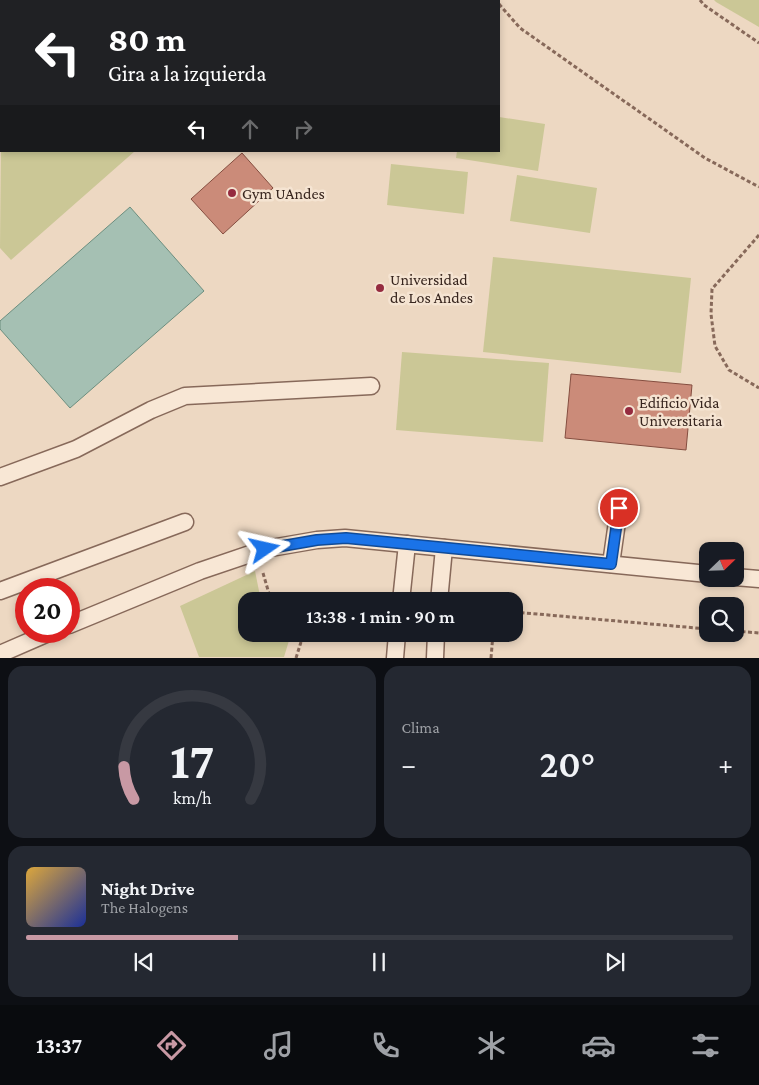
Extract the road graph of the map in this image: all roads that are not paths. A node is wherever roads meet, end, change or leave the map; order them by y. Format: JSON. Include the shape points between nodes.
{"nodes":[{"id":1,"x":371,"y":386,"type":"dead end"},
{"id":2,"x":0,"y":477,"type":"edge"},
{"id":3,"x":619,"y":508,"type":"dead end"},
{"id":4,"x":185,"y":522,"type":"dead end"},
{"id":5,"x":406,"y":544,"type":"junction"},
{"id":6,"x":444,"y":548,"type":"junction"},
{"id":7,"x":611,"y":564,"type":"junction"},
{"id":8,"x":699,"y":573,"type":"edge"},
{"id":9,"x":744,"y":578,"type":"edge"},
{"id":10,"x":759,"y":579,"type":"edge"},
{"id":11,"x":0,"y":591,"type":"edge"},
{"id":12,"x":402,"y":592,"type":"edge"},
{"id":13,"x":440,"y":592,"type":"edge"},
{"id":14,"x":80,"y":620,"type":"edge"},
{"id":15,"x":396,"y":642,"type":"edge"},
{"id":16,"x":436,"y":642,"type":"edge"},
{"id":17,"x":25,"y":643,"type":"edge"},
{"id":18,"x":0,"y":654,"type":"edge"},
{"id":19,"x":395,"y":658,"type":"edge"},
{"id":20,"x":435,"y":658,"type":"edge"}],
"edges":[{"from":1,"to":2,"type":"lane","via":[[185,396],[76,449]]},
{"from":3,"to":7,"type":"lane"},
{"from":4,"to":11,"type":"lane"},
{"from":5,"to":6,"type":"lane"},
{"from":5,"to":12,"type":"lane"},
{"from":5,"to":14,"type":"lane","via":[[346,538],[256,551]]},
{"from":6,"to":7,"type":"lane"},
{"from":6,"to":13,"type":"lane"},
{"from":7,"to":8,"type":"lane"},
{"from":9,"to":10,"type":"lane"},
{"from":15,"to":19,"type":"lane"},
{"from":16,"to":20,"type":"lane"},
{"from":17,"to":18,"type":"lane"}]}
